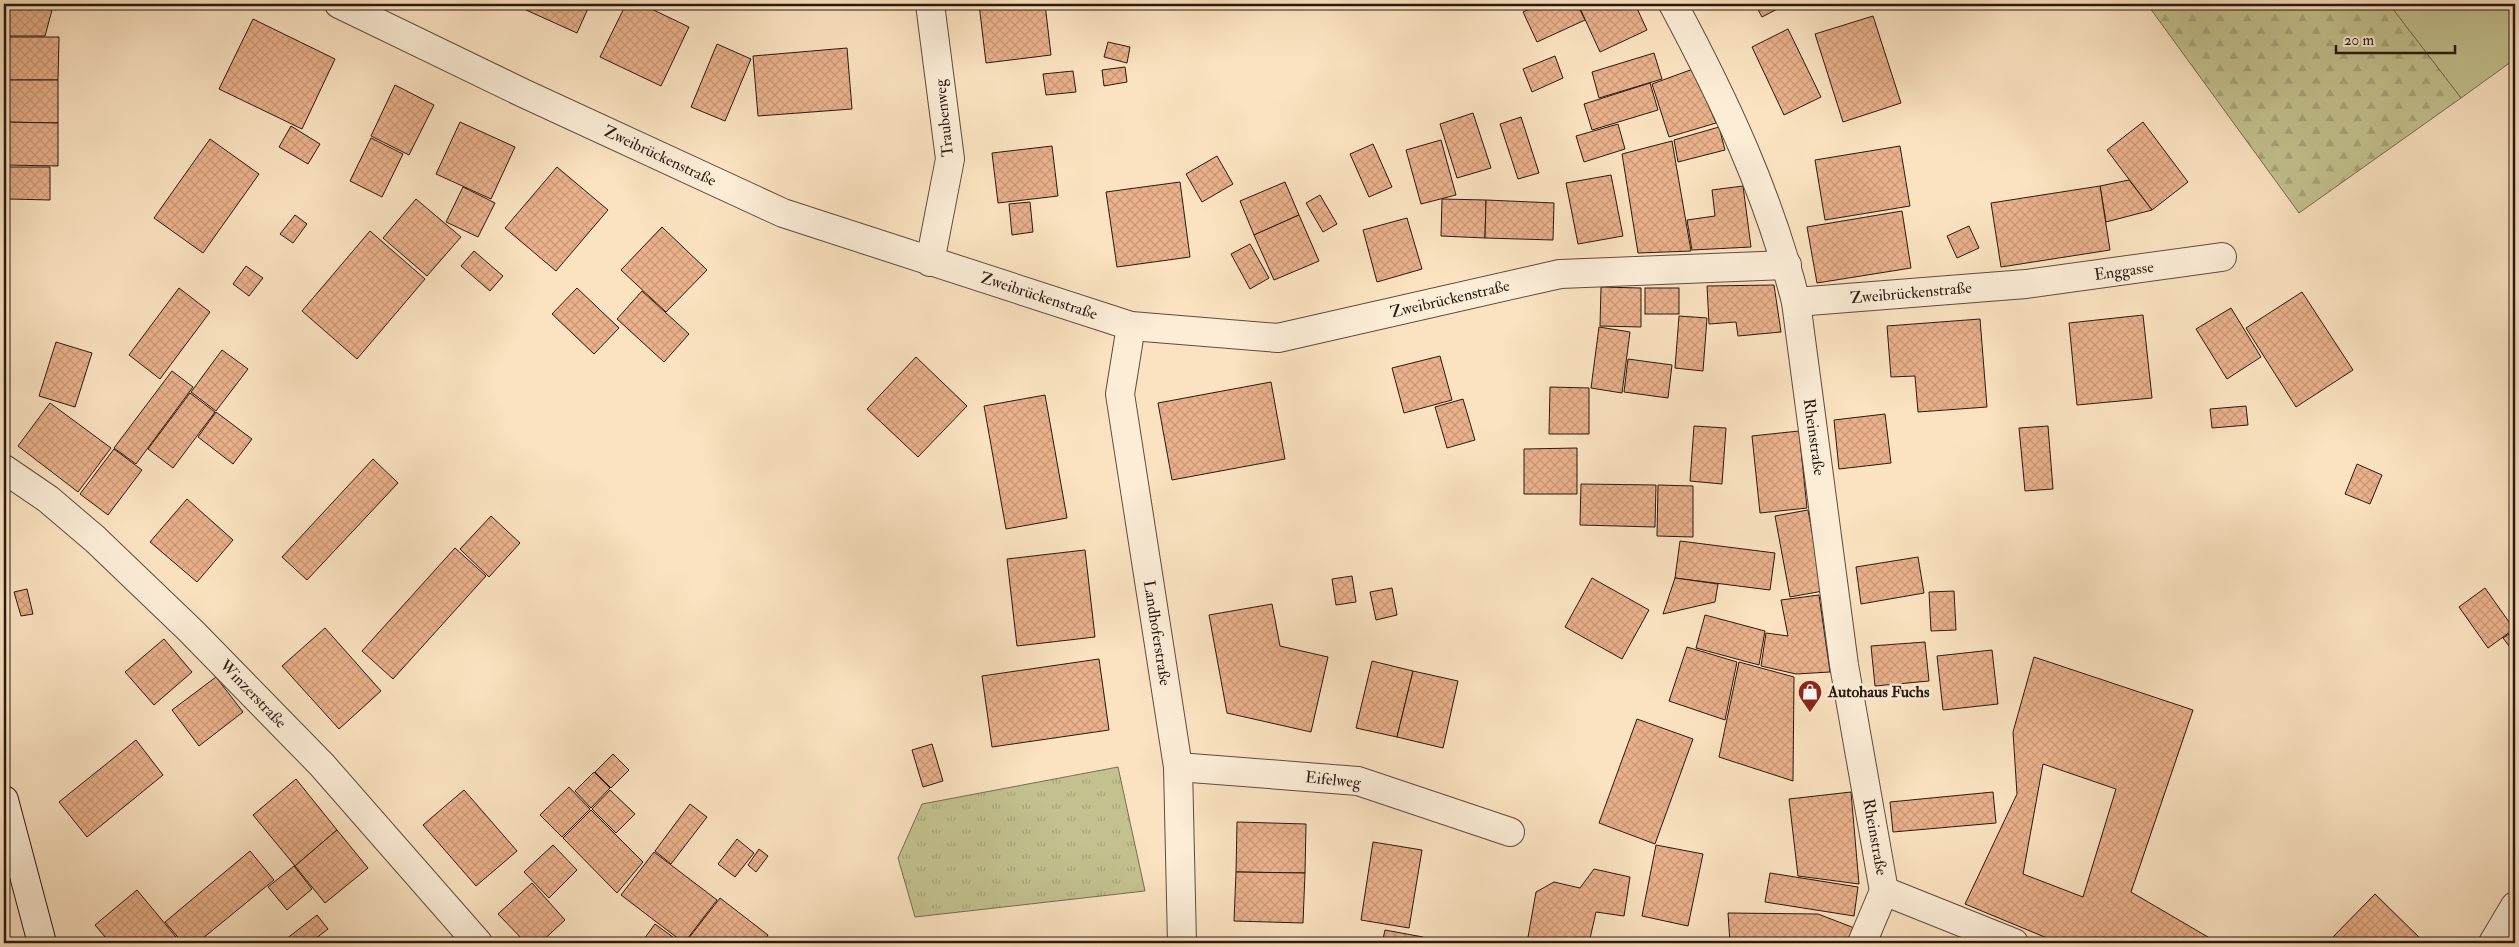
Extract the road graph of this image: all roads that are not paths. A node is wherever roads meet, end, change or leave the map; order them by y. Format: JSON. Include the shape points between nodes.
{"nodes":[{"id":1,"x":340,"y":4,"type":"edge"},
{"id":2,"x":930,"y":4,"type":"edge"},
{"id":3,"x":1673,"y":4,"type":"edge"},
{"id":4,"x":2222,"y":257,"type":"dead end"},
{"id":5,"x":930,"y":262,"type":"junction"},
{"id":6,"x":1787,"y":264,"type":"junction"},
{"id":7,"x":2026,"y":284,"type":"joint"},
{"id":8,"x":1796,"y":302,"type":"junction"},
{"id":9,"x":1131,"y":326,"type":"junction"},
{"id":10,"x":4,"y":469,"type":"edge"},
{"id":11,"x":1178,"y":767,"type":"junction"},
{"id":12,"x":4,"y":800,"type":"edge"},
{"id":13,"x":1510,"y":832,"type":"dead end"},
{"id":14,"x":1884,"y":890,"type":"junction"},
{"id":15,"x":2515,"y":906,"type":"edge"},
{"id":16,"x":42,"y":943,"type":"edge"},
{"id":17,"x":478,"y":943,"type":"edge"},
{"id":18,"x":1182,"y":943,"type":"edge"},
{"id":19,"x":1862,"y":943,"type":"edge"},
{"id":20,"x":2014,"y":943,"type":"edge"},
{"id":21,"x":2493,"y":943,"type":"edge"}],
"edges":[{"from":1,"to":5,"type":"street","name":"Zweibrückenstraße","via":[[783,213]]},
{"from":2,"to":5,"type":"street","name":"Traubenweg","via":[[950,159]]},
{"from":3,"to":6,"type":"street","name":"Rheinstraße","via":[[1749,157]]},
{"from":4,"to":7,"type":"street","name":"Enggasse"},
{"from":5,"to":9,"type":"street","name":"Zweibrückenstraße"},
{"from":6,"to":8,"type":"street","name":"Rheinstraße"},
{"from":6,"to":9,"type":"street","name":"Zweibrückenstraße","via":[[1560,274],[1278,338]]},
{"from":7,"to":8,"type":"street","name":"Zweibrückenstraße"},
{"from":8,"to":14,"type":"street","name":"Rheinstraße","via":[[1844,665]]},
{"from":9,"to":11,"type":"street","name":"Landhoferstraße","via":[[1120,394]]},
{"from":10,"to":17,"type":"street","name":"Winzerstraße","via":[[48,499],[95,539],[191,631],[322,765]]},
{"from":11,"to":13,"type":"street","name":"Eifelweg","via":[[1358,781]]},
{"from":11,"to":18,"type":"street","name":"Landhoferstraße"},
{"from":12,"to":16,"type":"street"},
{"from":14,"to":19,"type":"street"},
{"from":14,"to":20,"type":"street"},
{"from":15,"to":21,"type":"street"}]}
